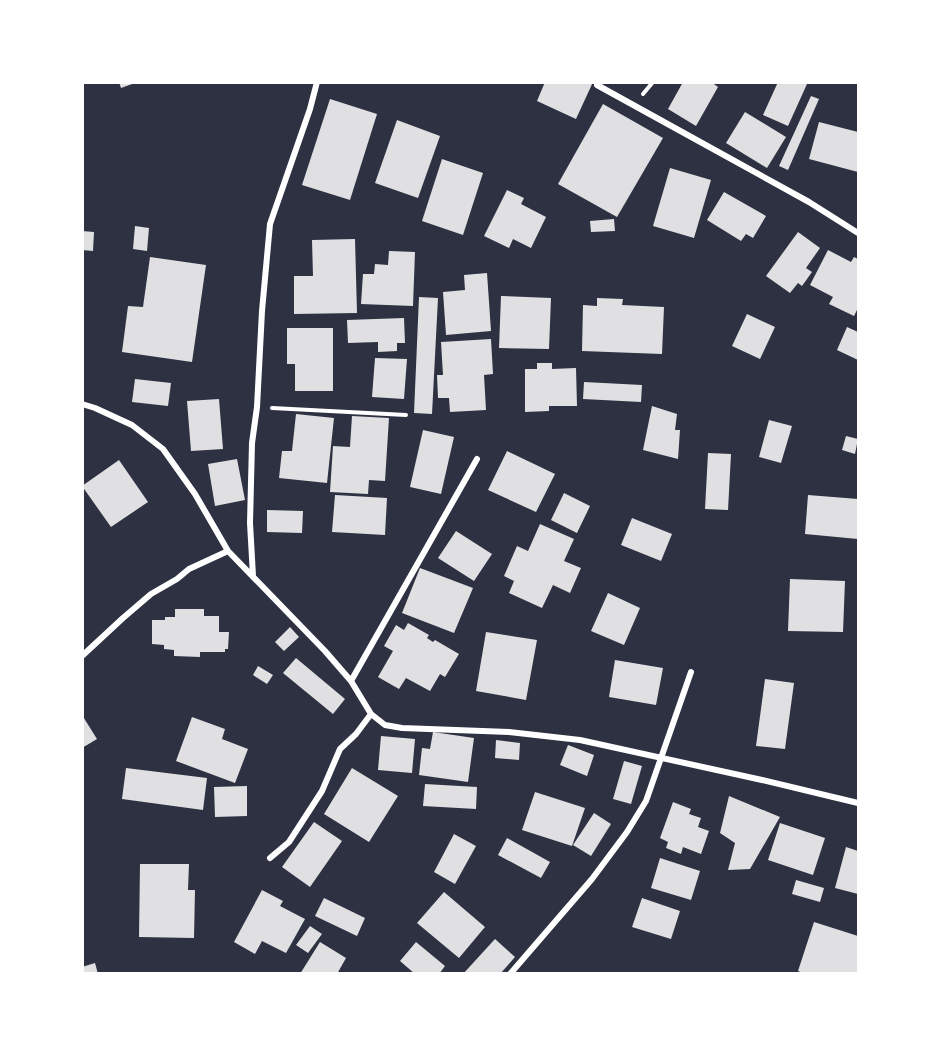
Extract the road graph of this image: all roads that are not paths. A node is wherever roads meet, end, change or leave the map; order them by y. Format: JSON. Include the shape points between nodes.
{"nodes":[{"id":1,"x":317,"y":82,"type":"edge"},
{"id":2,"x":597,"y":85,"type":"dead end"},
{"id":3,"x":858,"y":233,"type":"edge"},
{"id":4,"x":82,"y":404,"type":"edge"},
{"id":5,"x":477,"y":459,"type":"dead end"},
{"id":6,"x":228,"y":550,"type":"junction"},
{"id":7,"x":253,"y":577,"type":"junction"},
{"id":8,"x":82,"y":656,"type":"edge"},
{"id":9,"x":691,"y":672,"type":"dead end"},
{"id":10,"x":351,"y":681,"type":"junction"},
{"id":11,"x":371,"y":714,"type":"junction"},
{"id":12,"x":661,"y":759,"type":"junction"},
{"id":13,"x":858,"y":803,"type":"edge"},
{"id":14,"x":270,"y":858,"type":"dead end"},
{"id":15,"x":510,"y":974,"type":"edge"}],
"edges":[{"from":1,"to":7,"type":"street","via":[[270,224],[250,481]]},
{"from":2,"to":3,"type":"street"},
{"from":4,"to":6,"type":"street","via":[[132,425],[163,449]]},
{"from":5,"to":10,"type":"street"},
{"from":6,"to":7,"type":"street"},
{"from":6,"to":8,"type":"street","via":[[189,568],[151,594]]},
{"from":7,"to":10,"type":"street"},
{"from":9,"to":12,"type":"street"},
{"from":10,"to":11,"type":"street"},
{"from":11,"to":12,"type":"street","via":[[385,726],[509,732],[580,741]]},
{"from":11,"to":14,"type":"street","via":[[340,750],[322,791],[289,842]]},
{"from":12,"to":13,"type":"street"},
{"from":12,"to":15,"type":"street","via":[[646,801],[627,832]]}]}
